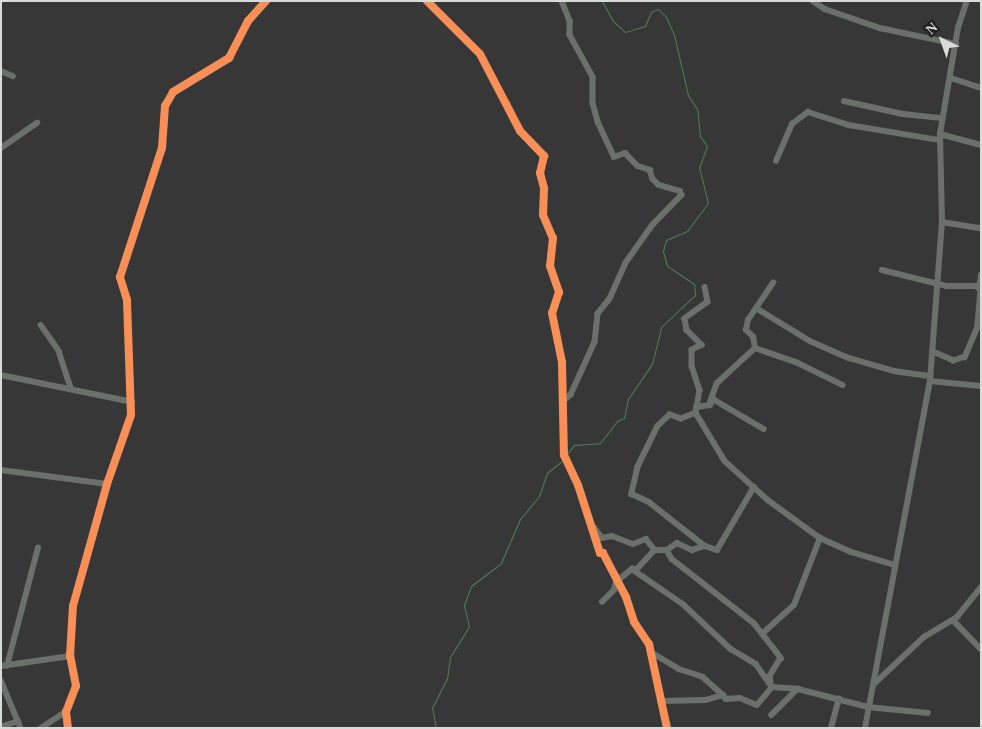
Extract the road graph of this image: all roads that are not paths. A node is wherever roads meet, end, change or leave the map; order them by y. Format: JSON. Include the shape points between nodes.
{"nodes":[{"id":1,"x":266,"y":1,"type":"edge"},
{"id":2,"x":427,"y":1,"type":"edge"},
{"id":3,"x":562,"y":1,"type":"edge"},
{"id":4,"x":813,"y":1,"type":"edge"},
{"id":5,"x":967,"y":1,"type":"edge"},
{"id":6,"x":956,"y":44,"type":"junction"},
{"id":7,"x":1,"y":71,"type":"edge"},
{"id":8,"x":13,"y":76,"type":"dead end"},
{"id":9,"x":951,"y":78,"type":"junction"},
{"id":10,"x":981,"y":88,"type":"edge"},
{"id":11,"x":844,"y":101,"type":"dead end"},
{"id":12,"x":942,"y":118,"type":"junction"},
{"id":13,"x":37,"y":123,"type":"dead end"},
{"id":14,"x":940,"y":137,"type":"junction"},
{"id":15,"x":981,"y":145,"type":"edge"},
{"id":16,"x":1,"y":148,"type":"edge"},
{"id":17,"x":776,"y":161,"type":"dead end"},
{"id":18,"x":942,"y":222,"type":"junction"},
{"id":19,"x":981,"y":228,"type":"edge"},
{"id":20,"x":882,"y":270,"type":"dead end"},
{"id":21,"x":981,"y":275,"type":"edge"},
{"id":22,"x":773,"y":283,"type":"dead end"},
{"id":23,"x":938,"y":284,"type":"junction"},
{"id":24,"x":705,"y":287,"type":"dead end"},
{"id":25,"x":980,"y":289,"type":"edge"},
{"id":26,"x":756,"y":308,"type":"junction"},
{"id":27,"x":41,"y":325,"type":"dead end"},
{"id":28,"x":755,"y":348,"type":"junction"},
{"id":29,"x":932,"y":352,"type":"junction"},
{"id":30,"x":1,"y":375,"type":"edge"},
{"id":31,"x":930,"y":378,"type":"junction"},
{"id":32,"x":843,"y":385,"type":"dead end"},
{"id":33,"x":981,"y":386,"type":"edge"},
{"id":34,"x":71,"y":389,"type":"junction"},
{"id":35,"x":132,"y":402,"type":"junction"},
{"id":36,"x":563,"y":402,"type":"junction"},
{"id":37,"x":710,"y":405,"type":"junction"},
{"id":38,"x":696,"y":410,"type":"junction"},
{"id":39,"x":764,"y":429,"type":"dead end"},
{"id":40,"x":1,"y":470,"type":"edge"},
{"id":41,"x":107,"y":484,"type":"junction"},
{"id":42,"x":754,"y":487,"type":"junction"},
{"id":43,"x":586,"y":512,"type":"junction"},
{"id":44,"x":820,"y":538,"type":"junction"},
{"id":45,"x":705,"y":546,"type":"junction"},
{"id":46,"x":38,"y":548,"type":"dead end"},
{"id":47,"x":655,"y":550,"type":"junction"},
{"id":48,"x":668,"y":550,"type":"junction"},
{"id":49,"x":896,"y":565,"type":"junction"},
{"id":50,"x":632,"y":569,"type":"junction"},
{"id":51,"x":616,"y":582,"type":"junction"},
{"id":52,"x":981,"y":587,"type":"edge"},
{"id":53,"x":602,"y":602,"type":"dead end"},
{"id":54,"x":953,"y":620,"type":"junction"},
{"id":55,"x":762,"y":634,"type":"junction"},
{"id":56,"x":981,"y":649,"type":"edge"},
{"id":57,"x":651,"y":652,"type":"junction"},
{"id":58,"x":70,"y":656,"type":"junction"},
{"id":59,"x":4,"y":666,"type":"edge"},
{"id":60,"x":1,"y":680,"type":"edge"},
{"id":61,"x":873,"y":684,"type":"junction"},
{"id":62,"x":772,"y":687,"type":"junction"},
{"id":63,"x":798,"y":689,"type":"junction"},
{"id":64,"x":723,"y":694,"type":"junction"},
{"id":65,"x":839,"y":699,"type":"junction"},
{"id":66,"x":660,"y":701,"type":"junction"},
{"id":67,"x":868,"y":707,"type":"junction"},
{"id":68,"x":66,"y":712,"type":"junction"},
{"id":69,"x":928,"y":713,"type":"dead end"},
{"id":70,"x":772,"y":715,"type":"dead end"},
{"id":71,"x":20,"y":724,"type":"edge"},
{"id":72,"x":1,"y":727,"type":"edge"},
{"id":73,"x":42,"y":728,"type":"edge"},
{"id":74,"x":68,"y":728,"type":"edge"},
{"id":75,"x":667,"y":728,"type":"edge"},
{"id":76,"x":831,"y":728,"type":"edge"},
{"id":77,"x":864,"y":728,"type":"edge"}],
"edges":[{"from":1,"to":35,"type":"street","via":[[248,21],[229,58],[173,92],[165,106],[162,148],[120,276],[128,300]]},
{"from":2,"to":36,"type":"street","via":[[480,54],[520,131],[544,156],[540,173],[544,188],[543,215],[553,238],[550,266],[559,292],[552,313],[562,362]]},
{"from":3,"to":36,"type":"street","via":[[570,21],[570,35],[593,77],[593,103],[614,157],[625,153],[638,166],[650,170],[659,185],[680,191],[682,195],[653,225],[626,263],[610,298],[598,314],[595,342],[571,395]]},
{"from":4,"to":6,"type":"street","via":[[825,9],[880,28]]},
{"from":5,"to":6,"type":"street"},
{"from":6,"to":9,"type":"street"},
{"from":7,"to":8,"type":"street"},
{"from":9,"to":10,"type":"street"},
{"from":9,"to":12,"type":"street"},
{"from":11,"to":12,"type":"street","via":[[903,114]]},
{"from":12,"to":14,"type":"street"},
{"from":13,"to":16,"type":"street"},
{"from":14,"to":15,"type":"street"},
{"from":14,"to":17,"type":"street","via":[[859,128],[808,112],[792,124]]},
{"from":14,"to":18,"type":"street"},
{"from":18,"to":19,"type":"street"},
{"from":18,"to":23,"type":"street"},
{"from":20,"to":23,"type":"street"},
{"from":21,"to":25,"type":"street"},
{"from":22,"to":26,"type":"street"},
{"from":23,"to":25,"type":"street"},
{"from":23,"to":29,"type":"street"},
{"from":24,"to":38,"type":"street","via":[[708,302],[685,320],[687,330],[702,344],[692,350],[692,366],[700,390]]},
{"from":25,"to":29,"type":"street","via":[[978,327],[965,357],[954,361]]},
{"from":26,"to":28,"type":"street","via":[[746,330],[753,337]]},
{"from":26,"to":31,"type":"street","via":[[810,341],[849,358]]},
{"from":27,"to":34,"type":"street","via":[[59,351]]},
{"from":28,"to":32,"type":"street","via":[[796,362]]},
{"from":28,"to":37,"type":"street","via":[[717,382]]},
{"from":29,"to":31,"type":"street"},
{"from":30,"to":34,"type":"street"},
{"from":31,"to":33,"type":"street"},
{"from":31,"to":49,"type":"street"},
{"from":34,"to":35,"type":"street"},
{"from":35,"to":41,"type":"street","via":[[128,427]]},
{"from":36,"to":43,"type":"street","via":[[564,455]]},
{"from":37,"to":38,"type":"street"},
{"from":37,"to":39,"type":"street","via":[[713,399]]},
{"from":38,"to":42,"type":"street","via":[[725,461]]},
{"from":38,"to":45,"type":"street","via":[[681,419],[670,415],[658,426],[638,467],[632,494],[657,508]]},
{"from":40,"to":41,"type":"street"},
{"from":41,"to":58,"type":"street","via":[[73,606]]},
{"from":42,"to":44,"type":"street"},
{"from":42,"to":45,"type":"street","via":[[722,546],[717,550]]},
{"from":43,"to":47,"type":"street","via":[[602,538],[612,536],[633,544],[646,539]]},
{"from":43,"to":51,"type":"street","via":[[600,553],[603,553]]},
{"from":44,"to":49,"type":"street","via":[[851,552]]},
{"from":44,"to":55,"type":"street","via":[[794,605]]},
{"from":45,"to":48,"type":"street","via":[[692,550],[677,543]]},
{"from":46,"to":59,"type":"street"},
{"from":47,"to":48,"type":"street"},
{"from":47,"to":50,"type":"street","via":[[637,569]]},
{"from":48,"to":55,"type":"street","via":[[672,559],[754,624]]},
{"from":49,"to":61,"type":"street"},
{"from":50,"to":51,"type":"street"},
{"from":50,"to":62,"type":"street","via":[[682,604],[731,649],[756,664]]},
{"from":51,"to":53,"type":"street","via":[[614,590]]},
{"from":51,"to":57,"type":"street"},
{"from":52,"to":54,"type":"street"},
{"from":54,"to":56,"type":"street"},
{"from":54,"to":61,"type":"street","via":[[924,637]]},
{"from":55,"to":62,"type":"street","via":[[782,658],[770,676]]},
{"from":57,"to":64,"type":"street","via":[[679,669],[703,677]]},
{"from":57,"to":66,"type":"street"},
{"from":58,"to":59,"type":"street"},
{"from":58,"to":68,"type":"street","via":[[76,686]]},
{"from":60,"to":71,"type":"street"},
{"from":61,"to":67,"type":"street"},
{"from":62,"to":63,"type":"street"},
{"from":62,"to":64,"type":"street","via":[[757,704],[740,698],[726,699]]},
{"from":63,"to":65,"type":"street"},
{"from":63,"to":70,"type":"street"},
{"from":64,"to":66,"type":"street","via":[[706,700]]},
{"from":65,"to":67,"type":"street"},
{"from":65,"to":76,"type":"street"},
{"from":66,"to":75,"type":"street"},
{"from":67,"to":69,"type":"street"},
{"from":67,"to":77,"type":"street"},
{"from":68,"to":73,"type":"street"},
{"from":68,"to":74,"type":"street"},
{"from":71,"to":72,"type":"street"}]}
